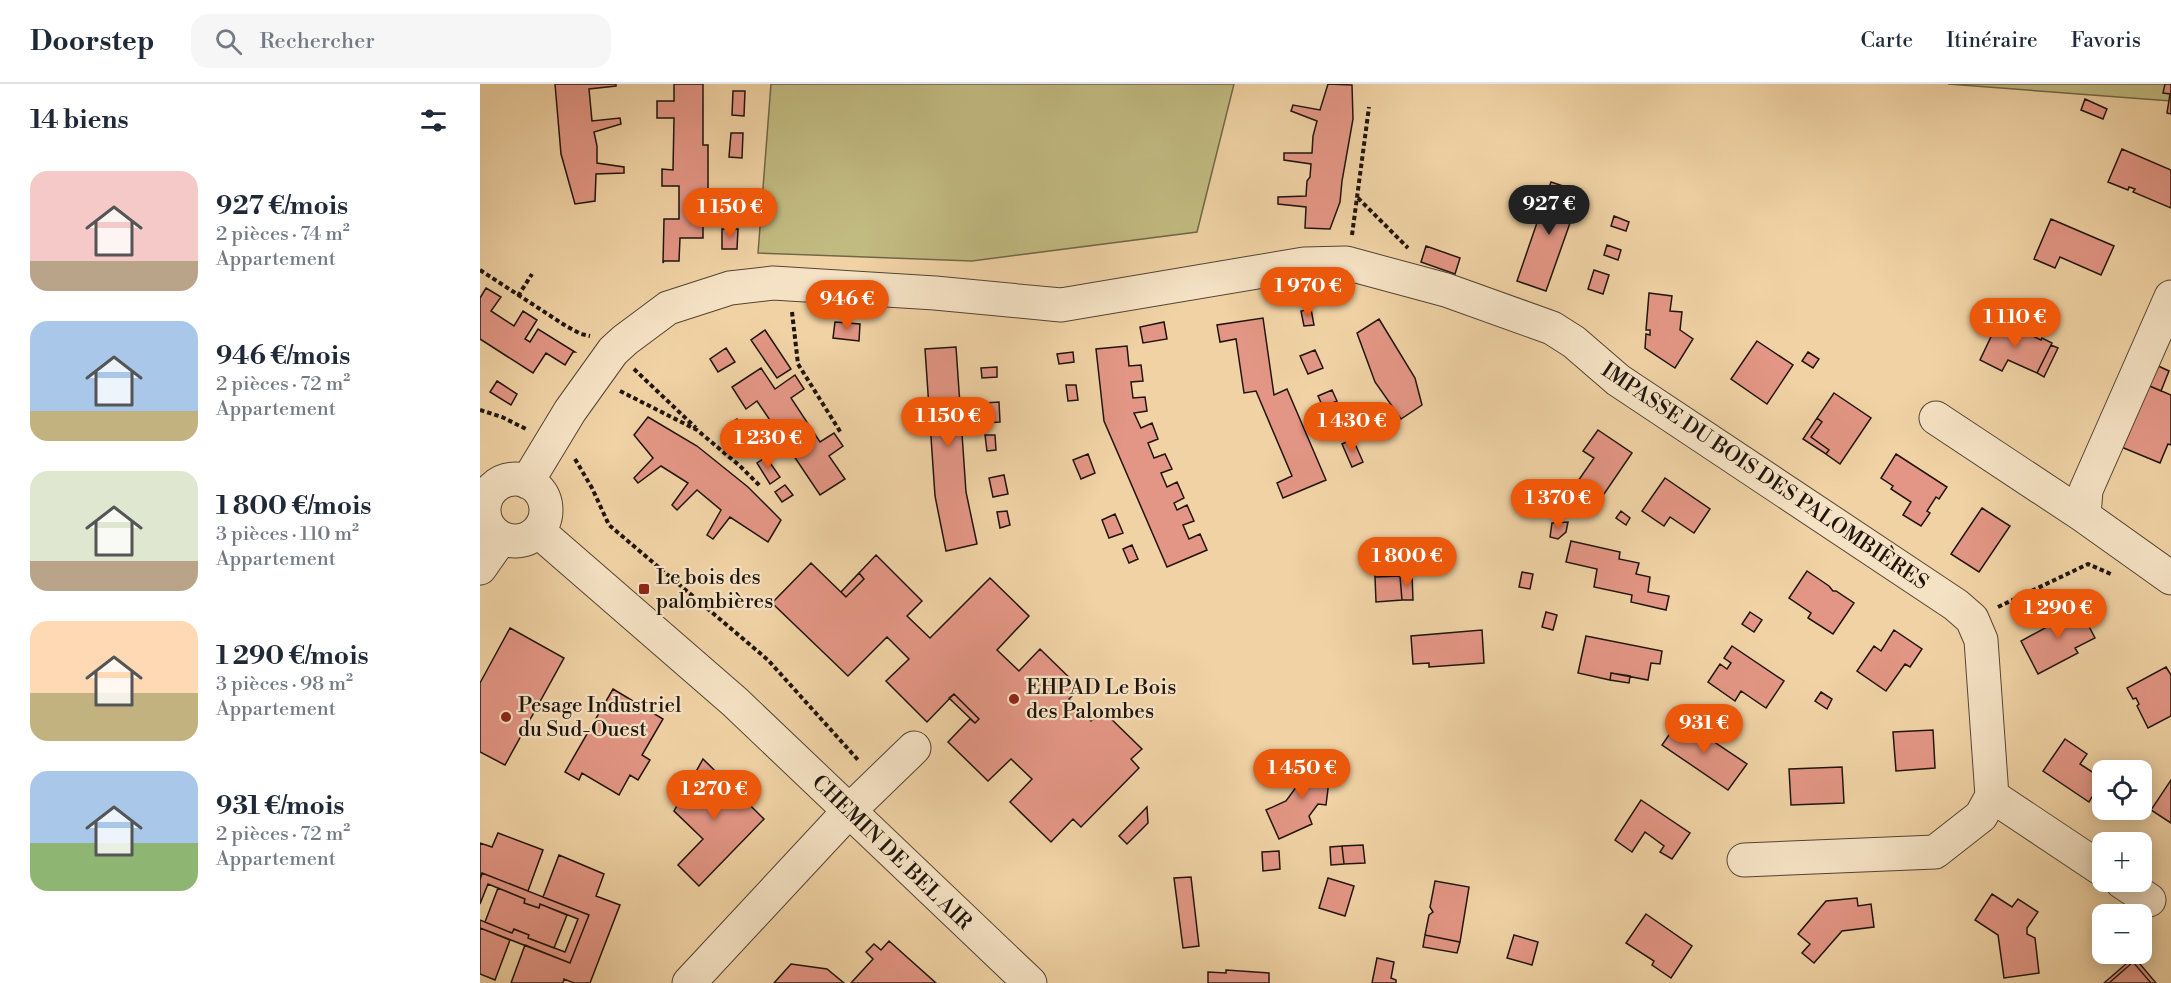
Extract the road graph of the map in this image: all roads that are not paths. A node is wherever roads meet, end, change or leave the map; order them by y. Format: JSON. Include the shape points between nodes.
{"nodes":[{"id":1,"x":2171,"y":297,"type":"edge"},
{"id":2,"x":1936,"y":418,"type":"dead end"},
{"id":3,"x":527,"y":482,"type":"junction"},
{"id":4,"x":483,"y":495,"type":"edge"},
{"id":5,"x":2084,"y":516,"type":"junction"},
{"id":6,"x":538,"y":531,"type":"junction"},
{"id":7,"x":501,"y":538,"type":"junction"},
{"id":8,"x":480,"y":568,"type":"edge"},
{"id":9,"x":2162,"y":572,"type":"edge"},
{"id":10,"x":914,"y":748,"type":"dead end"},
{"id":11,"x":1992,"y":796,"type":"junction"},
{"id":12,"x":849,"y":811,"type":"junction"},
{"id":13,"x":1744,"y":860,"type":"dead end"},
{"id":14,"x":2092,"y":863,"type":"edge"},
{"id":15,"x":2137,"y":892,"type":"edge"},
{"id":16,"x":2149,"y":900,"type":"dead end"},
{"id":17,"x":689,"y":983,"type":"edge"},
{"id":18,"x":1030,"y":983,"type":"edge"}],
"edges":[{"from":1,"to":5,"type":"street","via":[[2086,490]]},
{"from":2,"to":5,"type":"street"},
{"from":3,"to":4,"type":"street","via":[[508,480]]},
{"from":3,"to":6,"type":"street","via":[[535,487],[545,504]]},
{"from":3,"to":11,"type":"street","name":"IMPASSE DU BOIS DES PALOMBIÈRES","via":[[570,411],[613,351],[668,308],[730,288],[773,283],[1061,305],[1304,264],[1346,263],[1446,290],[1552,328],[1618,380],[1972,619],[1982,640]]},
{"from":4,"to":7,"type":"street","via":[[484,516]]},
{"from":5,"to":9,"type":"street"},
{"from":6,"to":7,"type":"street","via":[[521,541]]},
{"from":6,"to":12,"type":"street","name":"CHEMIN DE BEL AIR","via":[[735,702]]},
{"from":7,"to":8,"type":"street"},
{"from":10,"to":12,"type":"street"},
{"from":11,"to":13,"type":"street","via":[[1982,816],[1935,852]]},
{"from":11,"to":14,"type":"street"},
{"from":12,"to":17,"type":"street"},
{"from":12,"to":18,"type":"street","name":"CHEMIN DE BEL AIR"},
{"from":15,"to":16,"type":"street"}]}
